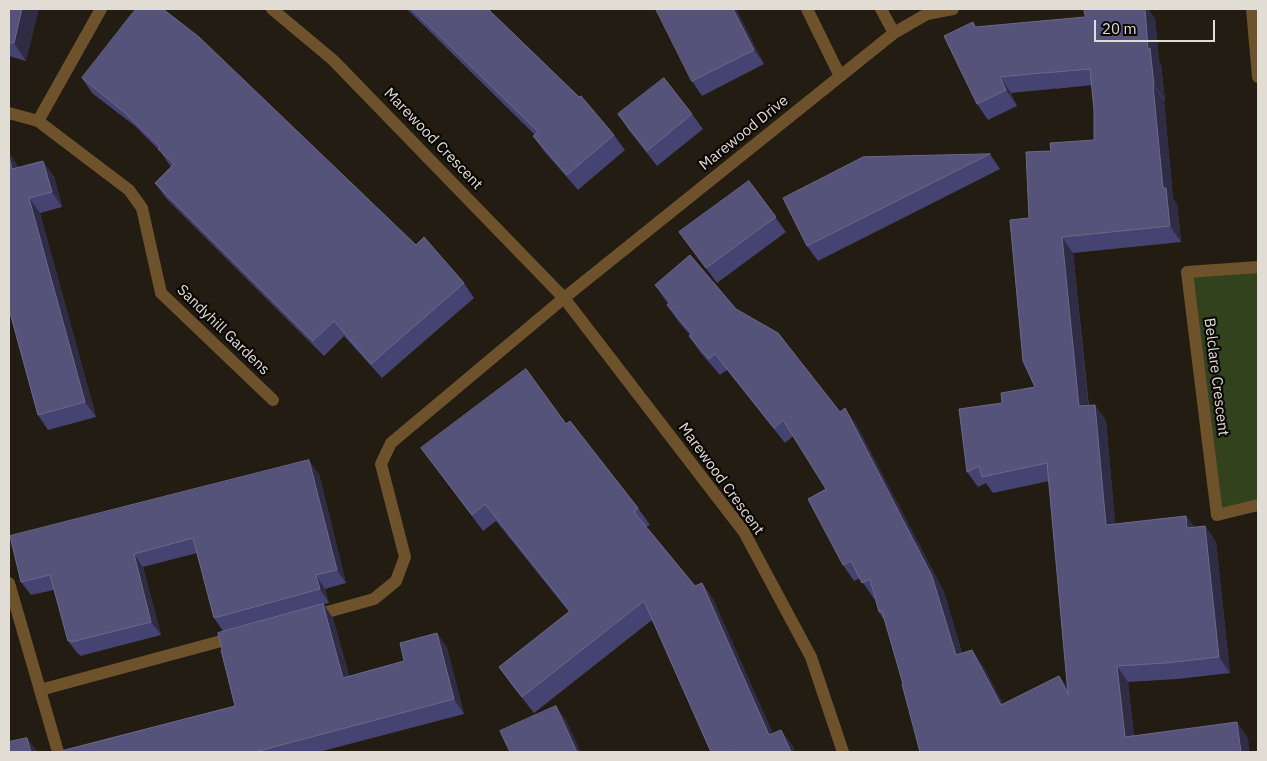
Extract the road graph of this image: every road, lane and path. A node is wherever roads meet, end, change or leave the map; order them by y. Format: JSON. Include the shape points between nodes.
{"nodes":[{"id":1,"x":101,"y":9,"type":"edge"},
{"id":2,"x":272,"y":9,"type":"edge"},
{"id":3,"x":807,"y":9,"type":"edge"},
{"id":4,"x":881,"y":9,"type":"edge"},
{"id":5,"x":953,"y":9,"type":"edge"},
{"id":6,"x":1252,"y":9,"type":"edge"},
{"id":7,"x":894,"y":33,"type":"junction"},
{"id":8,"x":840,"y":76,"type":"junction"},
{"id":9,"x":1258,"y":77,"type":"edge"},
{"id":10,"x":9,"y":113,"type":"edge"},
{"id":11,"x":38,"y":121,"type":"junction"},
{"id":12,"x":1258,"y":267,"type":"edge"},
{"id":13,"x":564,"y":298,"type":"junction"},
{"id":14,"x":273,"y":400,"type":"dead end"},
{"id":15,"x":1258,"y":505,"type":"edge"},
{"id":16,"x":9,"y":583,"type":"edge"},
{"id":17,"x":298,"y":620,"type":"edge"},
{"id":18,"x":250,"y":633,"type":"edge"},
{"id":19,"x":40,"y":690,"type":"junction"},
{"id":20,"x":58,"y":752,"type":"edge"},
{"id":21,"x":843,"y":752,"type":"edge"}],
"edges":[{"from":1,"to":11,"type":"street"},
{"from":2,"to":13,"type":"street","name":"Marewood Crescent","via":[[333,60]]},
{"from":3,"to":8,"type":"street"},
{"from":4,"to":7,"type":"street"},
{"from":5,"to":7,"type":"street","name":"Marewood Drive","via":[[927,14]]},
{"from":6,"to":9,"type":"street"},
{"from":7,"to":8,"type":"street","name":"Marewood Drive"},
{"from":8,"to":13,"type":"street","name":"Marewood Drive"},
{"from":10,"to":11,"type":"street","name":"Sandyhill Gardens"},
{"from":11,"to":14,"type":"street","name":"Sandyhill Gardens","via":[[129,190],[142,208],[161,293]]},
{"from":12,"to":15,"type":"street","name":"Belclare Crescent","via":[[1187,272],[1217,515]]},
{"from":13,"to":17,"type":"street","via":[[391,443],[381,464],[405,558],[396,581],[374,599]]},
{"from":13,"to":21,"type":"street","name":"Marewood Crescent","via":[[744,532],[811,657]]},
{"from":16,"to":19,"type":"street"},
{"from":18,"to":19,"type":"street"},
{"from":19,"to":20,"type":"street"}]}
